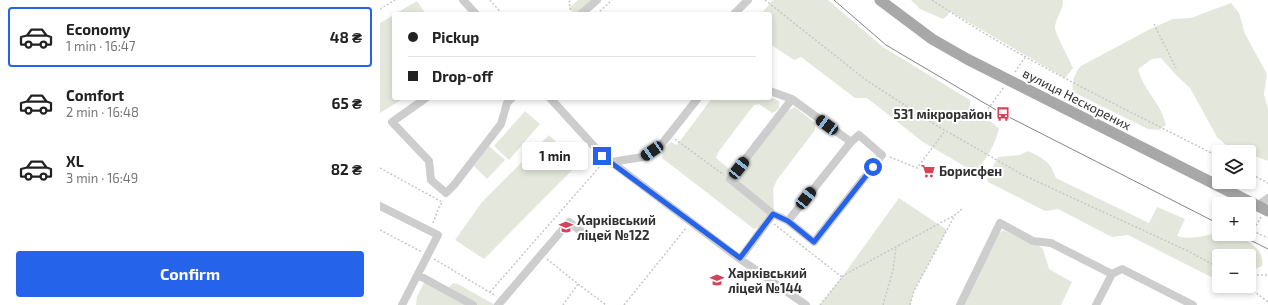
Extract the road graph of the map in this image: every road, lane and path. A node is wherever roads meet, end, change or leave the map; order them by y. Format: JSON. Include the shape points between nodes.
{"nodes":[{"id":1,"x":395,"y":0,"type":"edge"},
{"id":2,"x":464,"y":0,"type":"edge"},
{"id":3,"x":490,"y":0,"type":"edge"},
{"id":4,"x":571,"y":0,"type":"edge"},
{"id":5,"x":597,"y":0,"type":"edge"},
{"id":6,"x":612,"y":0,"type":"edge"},
{"id":7,"x":748,"y":0,"type":"edge"},
{"id":8,"x":765,"y":0,"type":"edge"},
{"id":9,"x":880,"y":0,"type":"edge"},
{"id":10,"x":932,"y":0,"type":"edge"},
{"id":11,"x":380,"y":9,"type":"edge"},
{"id":12,"x":474,"y":12,"type":"edge"},
{"id":13,"x":500,"y":12,"type":"edge"},
{"id":14,"x":571,"y":12,"type":"edge"},
{"id":15,"x":584,"y":12,"type":"edge"},
{"id":16,"x":599,"y":12,"type":"edge"},
{"id":17,"x":736,"y":12,"type":"edge"},
{"id":18,"x":1154,"y":24,"type":"dead end"},
{"id":19,"x":1026,"y":56,"type":"junction"},
{"id":20,"x":1176,"y":68,"type":"dead end"},
{"id":21,"x":1014,"y":74,"type":"dead end"},
{"id":22,"x":1006,"y":84,"type":"dead end"},
{"id":23,"x":772,"y":92,"type":"edge"},
{"id":24,"x":792,"y":99,"type":"junction"},
{"id":25,"x":423,"y":100,"type":"edge"},
{"id":26,"x":510,"y":100,"type":"edge"},
{"id":27,"x":552,"y":100,"type":"edge"},
{"id":28,"x":696,"y":100,"type":"edge"},
{"id":29,"x":988,"y":109,"type":"dead end"},
{"id":30,"x":946,"y":130,"type":"junction"},
{"id":31,"x":669,"y":135,"type":"junction"},
{"id":32,"x":851,"y":142,"type":"junction"},
{"id":33,"x":882,"y":154,"type":"junction"},
{"id":34,"x":1212,"y":154,"type":"edge"},
{"id":35,"x":609,"y":161,"type":"junction"},
{"id":36,"x":380,"y":168,"type":"edge"},
{"id":37,"x":1256,"y":177,"type":"edge"},
{"id":38,"x":730,"y":179,"type":"junction"},
{"id":39,"x":1268,"y":183,"type":"edge"},
{"id":40,"x":446,"y":194,"type":"junction"},
{"id":41,"x":1268,"y":198,"type":"edge"},
{"id":42,"x":442,"y":202,"type":"junction"},
{"id":43,"x":380,"y":206,"type":"edge"},
{"id":44,"x":963,"y":208,"type":"dead end"},
{"id":45,"x":1263,"y":210,"type":"edge"},
{"id":46,"x":955,"y":214,"type":"junction"},
{"id":47,"x":771,"y":217,"type":"junction"},
{"id":48,"x":788,"y":221,"type":"junction"},
{"id":49,"x":686,"y":228,"type":"dead end"},
{"id":50,"x":380,"y":230,"type":"edge"},
{"id":51,"x":431,"y":231,"type":"junction"},
{"id":52,"x":583,"y":233,"type":"dead end"},
{"id":53,"x":1268,"y":238,"type":"edge"},
{"id":54,"x":896,"y":247,"type":"junction"},
{"id":55,"x":541,"y":254,"type":"junction"},
{"id":56,"x":428,"y":255,"type":"junction"},
{"id":57,"x":740,"y":258,"type":"junction"},
{"id":58,"x":1212,"y":264,"type":"edge"},
{"id":59,"x":1112,"y":274,"type":"junction"},
{"id":60,"x":1256,"y":274,"type":"edge"},
{"id":61,"x":418,"y":275,"type":"junction"},
{"id":62,"x":1268,"y":275,"type":"edge"},
{"id":63,"x":842,"y":277,"type":"junction"},
{"id":64,"x":578,"y":284,"type":"junction"},
{"id":65,"x":490,"y":292,"type":"junction"},
{"id":66,"x":1256,"y":293,"type":"edge"},
{"id":67,"x":500,"y":302,"type":"edge"},
{"id":68,"x":1268,"y":302,"type":"edge"},
{"id":69,"x":402,"y":305,"type":"edge"},
{"id":70,"x":473,"y":305,"type":"edge"},
{"id":71,"x":563,"y":305,"type":"edge"},
{"id":72,"x":606,"y":305,"type":"edge"},
{"id":73,"x":624,"y":305,"type":"edge"},
{"id":74,"x":806,"y":305,"type":"edge"},
{"id":75,"x":820,"y":305,"type":"edge"},
{"id":76,"x":883,"y":305,"type":"edge"},
{"id":77,"x":910,"y":305,"type":"edge"},
{"id":78,"x":960,"y":305,"type":"edge"},
{"id":79,"x":1096,"y":305,"type":"edge"},
{"id":80,"x":1193,"y":305,"type":"edge"}],
"edges":[{"from":1,"to":11,"type":"path"},
{"from":2,"to":12,"type":"lane"},
{"from":3,"to":13,"type":"path"},
{"from":4,"to":14,"type":"path"},
{"from":5,"to":15,"type":"lane"},
{"from":6,"to":16,"type":"path"},
{"from":7,"to":17,"type":"lane"},
{"from":8,"to":30,"type":"path","via":[[866,80]]},
{"from":9,"to":45,"type":"main road","name":"вулиця Нескорених","via":[[932,39],[967,59]]},
{"from":10,"to":19,"type":"path"},
{"from":18,"to":20,"type":"path"},
{"from":19,"to":21,"type":"path"},
{"from":19,"to":34,"type":"path"},
{"from":22,"to":29,"type":"path"},
{"from":23,"to":24,"type":"lane"},
{"from":24,"to":32,"type":"lane"},
{"from":24,"to":38,"type":"lane"},
{"from":25,"to":40,"type":"lane","via":[[392,122],[429,161],[431,180]]},
{"from":26,"to":40,"type":"lane","via":[[501,124]]},
{"from":27,"to":35,"type":"lane"},
{"from":28,"to":31,"type":"lane"},
{"from":30,"to":33,"type":"path","via":[[918,168]]},
{"from":30,"to":58,"type":"path","via":[[1023,175]]},
{"from":31,"to":35,"type":"lane","via":[[661,145],[642,157]]},
{"from":31,"to":38,"type":"path"},
{"from":32,"to":33,"type":"lane","via":[[859,136]]},
{"from":32,"to":48,"type":"lane"},
{"from":33,"to":48,"type":"lane","via":[[814,242]]},
{"from":35,"to":57,"type":"lane"},
{"from":35,"to":65,"type":"path"},
{"from":36,"to":42,"type":"path"},
{"from":37,"to":39,"type":"path"},
{"from":38,"to":47,"type":"lane"},
{"from":40,"to":42,"type":"path"},
{"from":41,"to":45,"type":"lane"},
{"from":42,"to":51,"type":"path"},
{"from":43,"to":51,"type":"lane"},
{"from":44,"to":46,"type":"path"},
{"from":45,"to":53,"type":"path","via":[[1253,231]]},
{"from":46,"to":54,"type":"path"},
{"from":46,"to":77,"type":"path","via":[[914,291]]},
{"from":47,"to":48,"type":"lane"},
{"from":47,"to":57,"type":"lane"},
{"from":47,"to":63,"type":"path"},
{"from":49,"to":73,"type":"path"},
{"from":50,"to":56,"type":"path"},
{"from":51,"to":56,"type":"lane","via":[[438,235]]},
{"from":52,"to":55,"type":"lane","via":[[569,222]]},
{"from":54,"to":63,"type":"path"},
{"from":54,"to":76,"type":"path","via":[[893,270]]},
{"from":55,"to":64,"type":"path"},
{"from":55,"to":67,"type":"lane"},
{"from":56,"to":61,"type":"lane"},
{"from":56,"to":65,"type":"path"},
{"from":57,"to":74,"type":"lane"},
{"from":59,"to":78,"type":"lane","via":[[1050,243],[1033,241],[1000,223]]},
{"from":59,"to":79,"type":"lane"},
{"from":59,"to":80,"type":"lane","via":[[1122,269]]},
{"from":60,"to":62,"type":"path"},
{"from":61,"to":69,"type":"lane"},
{"from":61,"to":70,"type":"lane"},
{"from":63,"to":75,"type":"path"},
{"from":64,"to":71,"type":"path"},
{"from":64,"to":72,"type":"path"},
{"from":65,"to":67,"type":"path"},
{"from":66,"to":68,"type":"path"}]}
